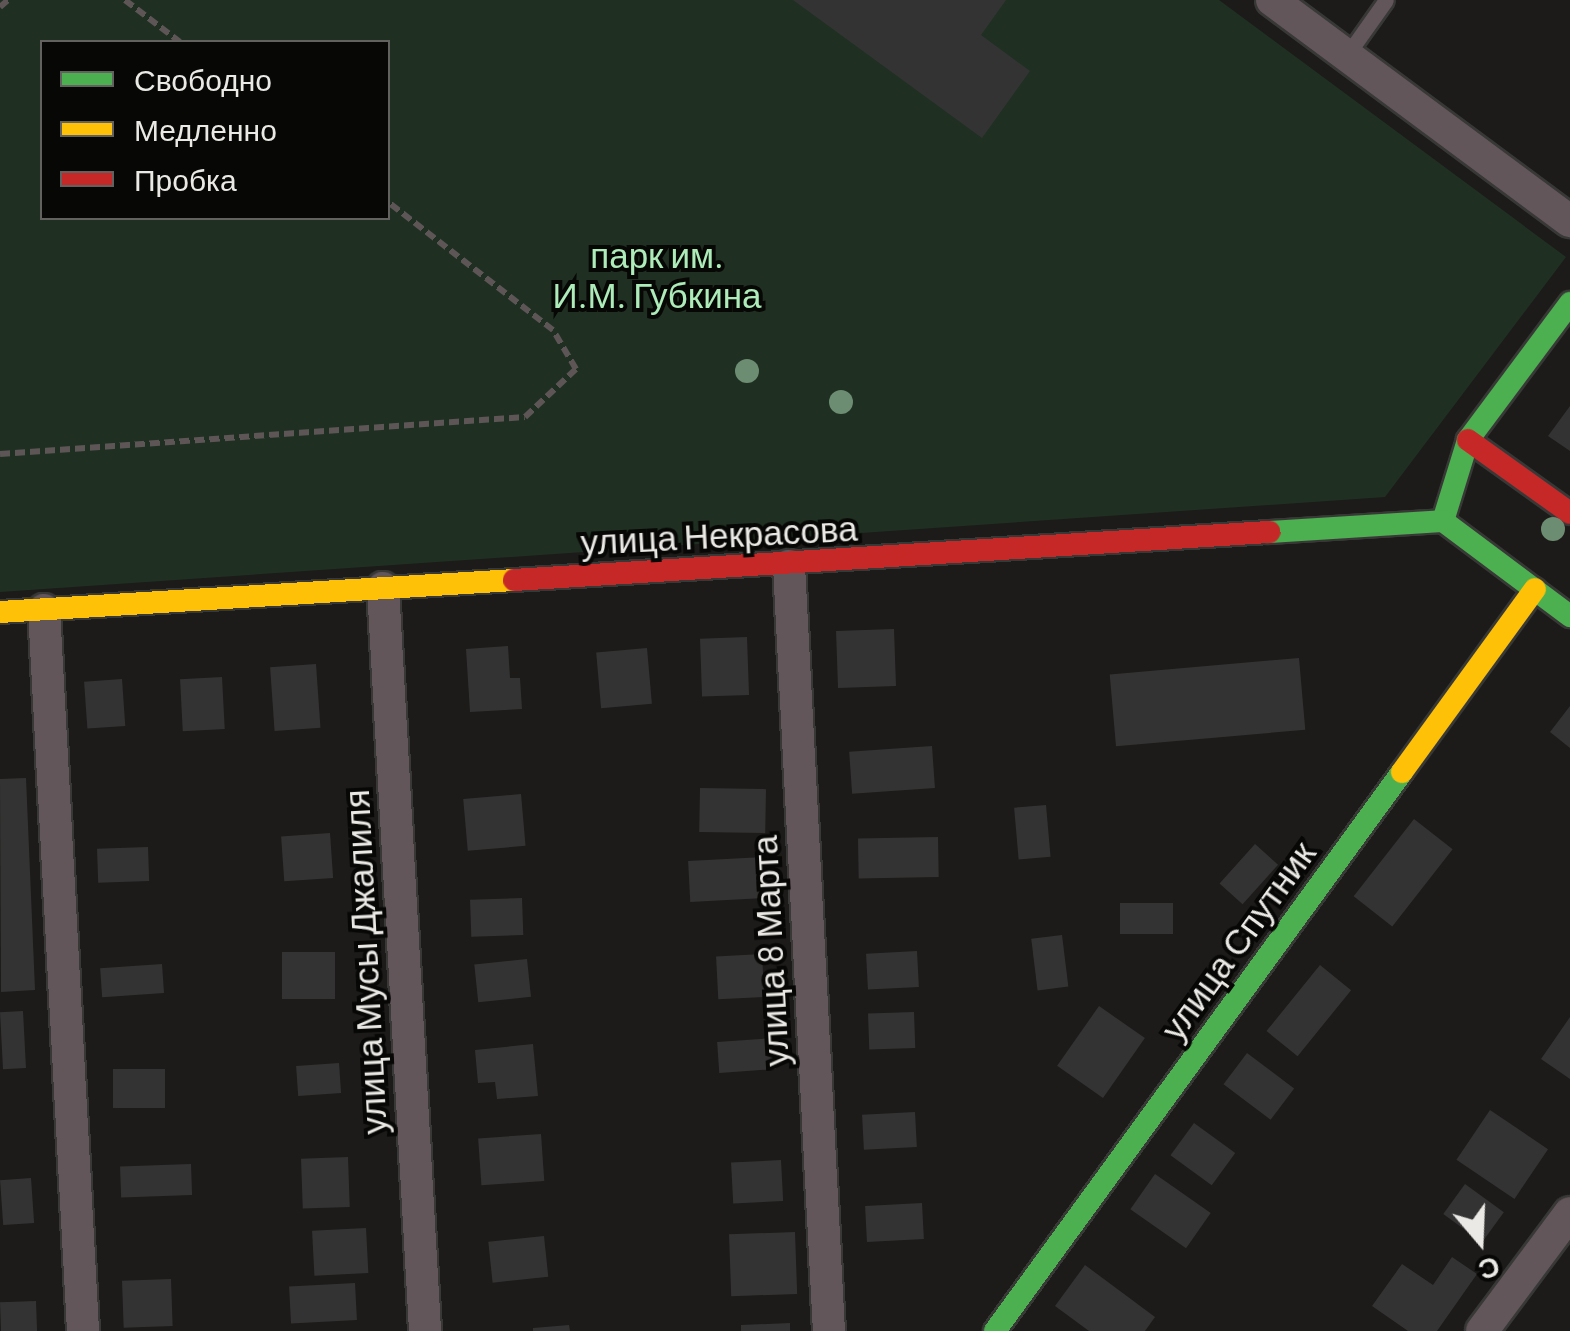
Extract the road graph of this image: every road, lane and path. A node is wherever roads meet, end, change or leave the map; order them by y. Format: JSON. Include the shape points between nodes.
{"nodes":[{"id":1,"x":8,"y":0,"type":"edge"},
{"id":2,"x":125,"y":0,"type":"edge"},
{"id":3,"x":1272,"y":0,"type":"edge"},
{"id":4,"x":1386,"y":0,"type":"edge"},
{"id":5,"x":0,"y":7,"type":"edge"},
{"id":6,"x":177,"y":40,"type":"edge"},
{"id":7,"x":1347,"y":55,"type":"junction"},
{"id":8,"x":390,"y":204,"type":"edge"},
{"id":9,"x":1570,"y":222,"type":"edge"},
{"id":10,"x":1570,"y":302,"type":"edge"},
{"id":11,"x":1468,"y":440,"type":"junction"},
{"id":12,"x":0,"y":454,"type":"edge"},
{"id":13,"x":1570,"y":512,"type":"edge"},
{"id":14,"x":1442,"y":520,"type":"junction"},
{"id":15,"x":789,"y":566,"type":"junction"},
{"id":16,"x":383,"y":588,"type":"junction"},
{"id":17,"x":1534,"y":589,"type":"junction"},
{"id":18,"x":44,"y":610,"type":"junction"},
{"id":19,"x":0,"y":612,"type":"edge"},
{"id":20,"x":1570,"y":616,"type":"edge"},
{"id":21,"x":1570,"y":1213,"type":"edge"},
{"id":22,"x":83,"y":1331,"type":"edge"},
{"id":23,"x":425,"y":1331,"type":"edge"},
{"id":24,"x":829,"y":1331,"type":"edge"},
{"id":25,"x":996,"y":1331,"type":"edge"},
{"id":26,"x":1482,"y":1331,"type":"edge"}],
"edges":[{"from":1,"to":5,"type":"path"},
{"from":2,"to":6,"type":"path"},
{"from":3,"to":7,"type":"street"},
{"from":4,"to":7,"type":"lane"},
{"from":7,"to":9,"type":"street"},
{"from":8,"to":12,"type":"path","via":[[553,330],[576,369],[524,417]]},
{"from":10,"to":11,"type":"street"},
{"from":11,"to":13,"type":"street"},
{"from":11,"to":14,"type":"street"},
{"from":14,"to":15,"type":"street","name":"улица Некрасова"},
{"from":14,"to":17,"type":"street"},
{"from":15,"to":16,"type":"street","name":"улица Некрасова"},
{"from":15,"to":24,"type":"street","name":"улица 8 Марта"},
{"from":16,"to":18,"type":"street","name":"улица Некрасова"},
{"from":16,"to":23,"type":"street","name":"улица Мусы Джалиля"},
{"from":17,"to":20,"type":"street"},
{"from":17,"to":25,"type":"street","name":"улица Спутник"},
{"from":18,"to":19,"type":"street","name":"улица Некрасова"},
{"from":18,"to":22,"type":"street"},
{"from":21,"to":26,"type":"street"}]}
